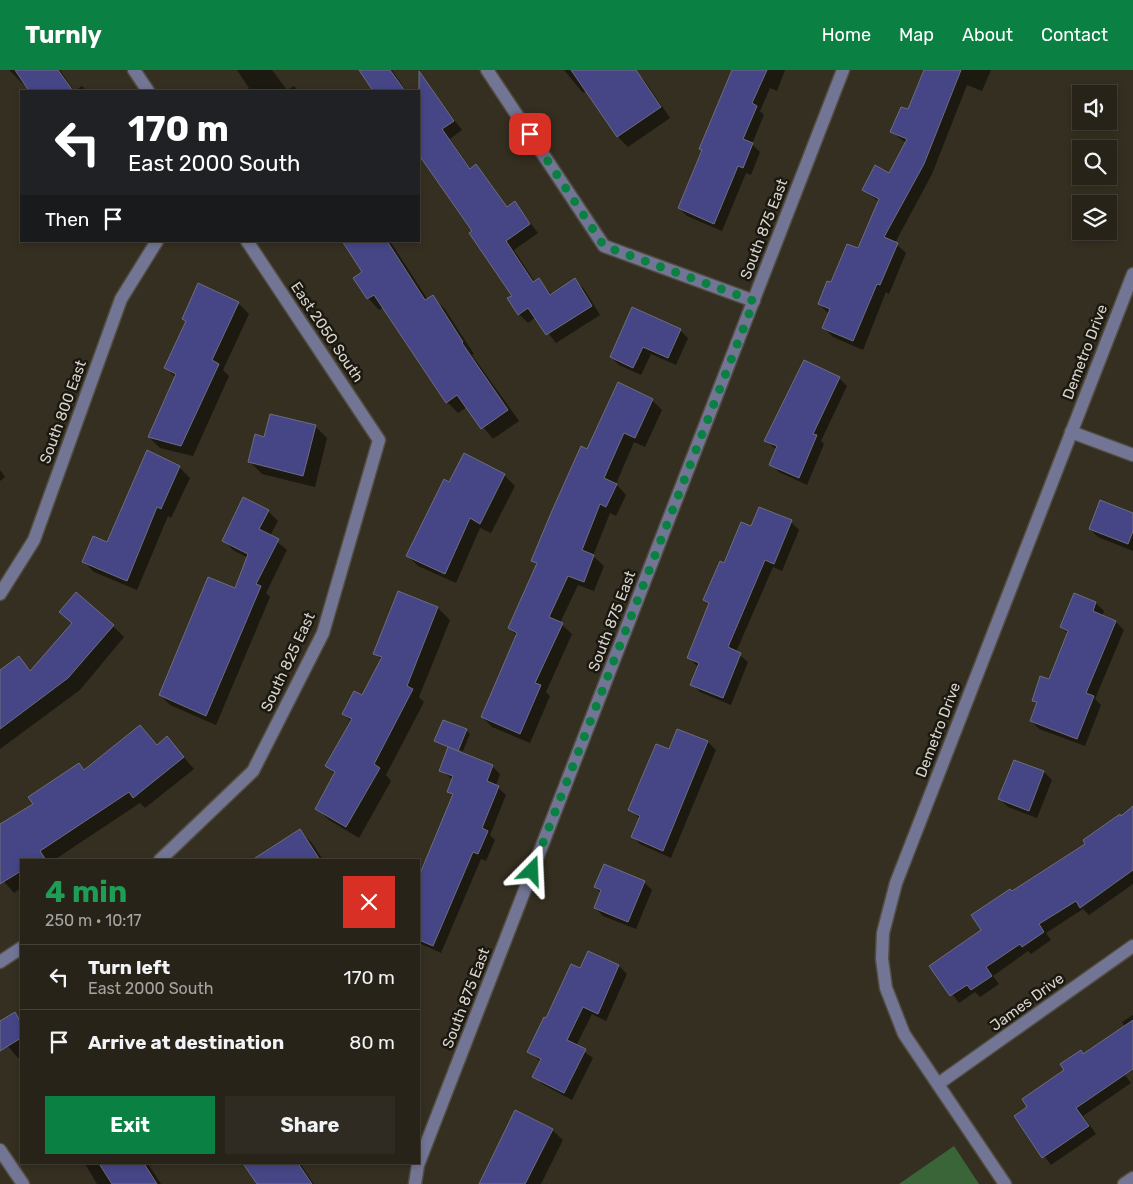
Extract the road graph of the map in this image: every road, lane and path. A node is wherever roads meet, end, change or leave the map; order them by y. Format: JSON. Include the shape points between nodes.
{"nodes":[{"id":1,"x":134,"y":70,"type":"edge"},
{"id":2,"x":487,"y":70,"type":"edge"},
{"id":3,"x":843,"y":70,"type":"edge"},
{"id":4,"x":147,"y":90,"type":"edge"},
{"id":5,"x":156,"y":242,"type":"edge"},
{"id":6,"x":249,"y":242,"type":"edge"},
{"id":7,"x":1133,"y":274,"type":"edge"},
{"id":8,"x":754,"y":301,"type":"junction"},
{"id":9,"x":1071,"y":432,"type":"junction"},
{"id":10,"x":379,"y":440,"type":"joint"},
{"id":11,"x":1133,"y":454,"type":"edge"},
{"id":12,"x":0,"y":594,"type":"edge"},
{"id":13,"x":161,"y":859,"type":"edge"},
{"id":14,"x":1133,"y":946,"type":"edge"},
{"id":15,"x":20,"y":949,"type":"edge"},
{"id":16,"x":0,"y":962,"type":"edge"},
{"id":17,"x":938,"y":1084,"type":"junction"},
{"id":18,"x":0,"y":1150,"type":"edge"},
{"id":19,"x":420,"y":1154,"type":"edge"},
{"id":20,"x":416,"y":1164,"type":"edge"},
{"id":21,"x":1133,"y":1178,"type":"edge"},
{"id":22,"x":23,"y":1184,"type":"edge"},
{"id":23,"x":414,"y":1184,"type":"edge"},
{"id":24,"x":1005,"y":1184,"type":"edge"},
{"id":25,"x":1124,"y":1184,"type":"edge"}],
"edges":[{"from":1,"to":4,"type":"street"},
{"from":2,"to":8,"type":"street","via":[[604,246]]},
{"from":3,"to":8,"type":"street","name":"South 875 East"},
{"from":5,"to":12,"type":"street","name":"South 800 East","via":[[121,299],[34,540]]},
{"from":6,"to":10,"type":"street","name":"East 2050 South"},
{"from":7,"to":9,"type":"street","name":"Demetro Drive"},
{"from":8,"to":19,"type":"street","name":"South 875 East"},
{"from":9,"to":11,"type":"street"},
{"from":9,"to":17,"type":"street","name":"Demetro Drive","via":[[896,884],[883,932],[886,988],[904,1034]]},
{"from":10,"to":13,"type":"street","name":"South 825 East","via":[[323,633],[253,771]]},
{"from":14,"to":17,"type":"street","name":"James Drive"},
{"from":15,"to":16,"type":"street"},
{"from":17,"to":24,"type":"street","name":"Demetro Drive"},
{"from":18,"to":22,"type":"street"},
{"from":20,"to":23,"type":"street","name":"South 875 East"},
{"from":21,"to":25,"type":"street"}]}
